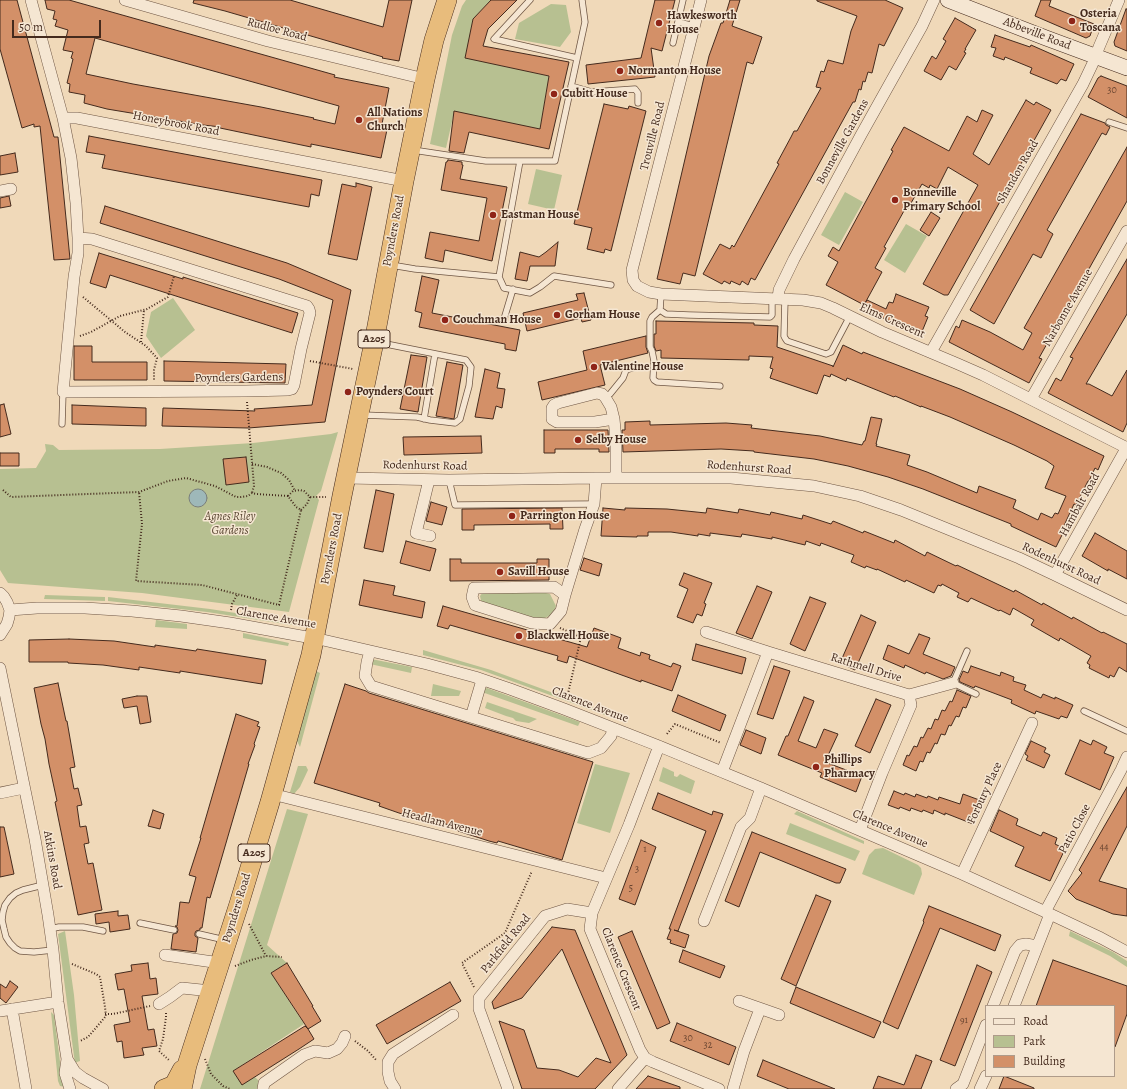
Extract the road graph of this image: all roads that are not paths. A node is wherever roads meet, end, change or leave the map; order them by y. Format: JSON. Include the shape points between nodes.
{"nodes":[{"id":1,"x":31,"y":0,"type":"edge"},
{"id":2,"x":125,"y":0,"type":"edge"},
{"id":3,"x":530,"y":0,"type":"edge"},
{"id":4,"x":582,"y":0,"type":"edge"},
{"id":5,"x":683,"y":0,"type":"edge"},
{"id":6,"x":701,"y":0,"type":"edge"},
{"id":7,"x":934,"y":0,"type":"edge"},
{"id":8,"x":948,"y":0,"type":"edge"},
{"id":9,"x":1119,"y":0,"type":"edge"},
{"id":10,"x":445,"y":1,"type":"edge"},
{"id":11,"x":678,"y":22,"type":"junction"},
{"id":12,"x":694,"y":26,"type":"junction"},
{"id":13,"x":673,"y":43,"type":"dead end"},
{"id":14,"x":1096,"y":57,"type":"junction"},
{"id":15,"x":577,"y":58,"type":"junction"},
{"id":16,"x":1127,"y":68,"type":"edge"},
{"id":17,"x":425,"y":79,"type":"junction"},
{"id":18,"x":571,"y":86,"type":"junction"},
{"id":19,"x":638,"y":103,"type":"dead end"},
{"id":20,"x":63,"y":118,"type":"junction"},
{"id":21,"x":1109,"y":122,"type":"dead end"},
{"id":22,"x":1127,"y":128,"type":"edge"},
{"id":23,"x":410,"y":149,"type":"junction"},
{"id":24,"x":520,"y":161,"type":"junction"},
{"id":25,"x":404,"y":181,"type":"junction"},
{"id":26,"x":1127,"y":231,"type":"edge"},
{"id":27,"x":78,"y":238,"type":"junction"},
{"id":28,"x":388,"y":264,"type":"junction"},
{"id":29,"x":499,"y":277,"type":"junction"},
{"id":30,"x":633,"y":280,"type":"joint"},
{"id":31,"x":611,"y":285,"type":"dead end"},
{"id":32,"x":513,"y":289,"type":"junction"},
{"id":33,"x":661,"y":294,"type":"junction"},
{"id":34,"x":778,"y":299,"type":"junction"},
{"id":35,"x":660,"y":310,"type":"junction"},
{"id":36,"x":850,"y":316,"type":"junction"},
{"id":37,"x":504,"y":319,"type":"dead end"},
{"id":38,"x":374,"y":342,"type":"junction"},
{"id":39,"x":931,"y":352,"type":"junction"},
{"id":40,"x":435,"y":354,"type":"junction"},
{"id":41,"x":636,"y":367,"type":"dead end"},
{"id":42,"x":720,"y":386,"type":"dead end"},
{"id":43,"x":63,"y":392,"type":"junction"},
{"id":44,"x":605,"y":397,"type":"junction"},
{"id":45,"x":1031,"y":399,"type":"junction"},
{"id":46,"x":359,"y":415,"type":"junction"},
{"id":47,"x":614,"y":418,"type":"junction"},
{"id":48,"x":424,"y":419,"type":"junction"},
{"id":49,"x":62,"y":424,"type":"dead end"},
{"id":50,"x":1127,"y":448,"type":"edge"},
{"id":51,"x":346,"y":478,"type":"junction"},
{"id":52,"x":596,"y":478,"type":"junction"},
{"id":53,"x":616,"y":478,"type":"junction"},
{"id":54,"x":429,"y":480,"type":"junction"},
{"id":55,"x":449,"y":480,"type":"junction"},
{"id":56,"x":594,"y":504,"type":"junction"},
{"id":57,"x":430,"y":536,"type":"dead end"},
{"id":58,"x":1055,"y":575,"type":"junction"},
{"id":59,"x":0,"y":594,"type":"edge"},
{"id":60,"x":565,"y":595,"type":"junction"},
{"id":61,"x":10,"y":610,"type":"junction"},
{"id":62,"x":1127,"y":610,"type":"edge"},
{"id":63,"x":706,"y":632,"type":"dead end"},
{"id":64,"x":0,"y":635,"type":"edge"},
{"id":65,"x":314,"y":638,"type":"junction"},
{"id":66,"x":370,"y":651,"type":"junction"},
{"id":67,"x":967,"y":651,"type":"dead end"},
{"id":68,"x":768,"y":652,"type":"junction"},
{"id":69,"x":0,"y":668,"type":"edge"},
{"id":70,"x":482,"y":680,"type":"junction"},
{"id":71,"x":953,"y":683,"type":"junction"},
{"id":72,"x":909,"y":694,"type":"junction"},
{"id":73,"x":976,"y":694,"type":"dead end"},
{"id":74,"x":1084,"y":711,"type":"dead end"},
{"id":75,"x":471,"y":717,"type":"junction"},
{"id":76,"x":1032,"y":723,"type":"dead end"},
{"id":77,"x":613,"y":728,"type":"junction"},
{"id":78,"x":1127,"y":731,"type":"edge"},
{"id":79,"x":659,"y":746,"type":"junction"},
{"id":80,"x":1127,"y":757,"type":"edge"},
{"id":81,"x":722,"y":772,"type":"junction"},
{"id":82,"x":24,"y":788,"type":"junction"},
{"id":83,"x":761,"y":788,"type":"junction"},
{"id":84,"x":0,"y":793,"type":"edge"},
{"id":85,"x":272,"y":794,"type":"junction"},
{"id":86,"x":860,"y":830,"type":"junction"},
{"id":87,"x":962,"y":874,"type":"junction"},
{"id":88,"x":606,"y":878,"type":"junction"},
{"id":89,"x":43,"y":885,"type":"junction"},
{"id":90,"x":592,"y":913,"type":"junction"},
{"id":91,"x":1048,"y":913,"type":"junction"},
{"id":92,"x":704,"y":921,"type":"dead end"},
{"id":93,"x":140,"y":923,"type":"dead end"},
{"id":94,"x":50,"y":929,"type":"junction"},
{"id":95,"x":174,"y":930,"type":"dead end"},
{"id":96,"x":103,"y":931,"type":"dead end"},
{"id":97,"x":199,"y":934,"type":"dead end"},
{"id":98,"x":227,"y":940,"type":"junction"},
{"id":99,"x":1037,"y":946,"type":"junction"},
{"id":100,"x":53,"y":950,"type":"junction"},
{"id":101,"x":1127,"y":952,"type":"edge"},
{"id":102,"x":165,"y":956,"type":"dead end"},
{"id":103,"x":226,"y":965,"type":"junction"},
{"id":104,"x":210,"y":991,"type":"junction"},
{"id":105,"x":739,"y":1001,"type":"dead end"},
{"id":106,"x":58,"y":1002,"type":"junction"},
{"id":107,"x":161,"y":1003,"type":"road end"},
{"id":108,"x":993,"y":1005,"type":"edge"},
{"id":109,"x":1014,"y":1005,"type":"edge"},
{"id":110,"x":12,"y":1009,"type":"junction"},
{"id":111,"x":760,"y":1009,"type":"junction"},
{"id":112,"x":0,"y":1011,"type":"edge"},
{"id":113,"x":453,"y":1015,"type":"dead end"},
{"id":114,"x":779,"y":1015,"type":"dead end"},
{"id":115,"x":985,"y":1028,"type":"edge"},
{"id":116,"x":345,"y":1036,"type":"road end"},
{"id":117,"x":645,"y":1058,"type":"junction"},
{"id":118,"x":67,"y":1059,"type":"junction"},
{"id":119,"x":185,"y":1068,"type":"junction"},
{"id":120,"x":986,"y":1077,"type":"edge"},
{"id":121,"x":26,"y":1089,"type":"edge"},
{"id":122,"x":70,"y":1089,"type":"edge"},
{"id":123,"x":103,"y":1089,"type":"edge"},
{"id":124,"x":164,"y":1089,"type":"edge"},
{"id":125,"x":182,"y":1089,"type":"edge"},
{"id":126,"x":263,"y":1089,"type":"edge"},
{"id":127,"x":395,"y":1089,"type":"edge"},
{"id":128,"x":508,"y":1089,"type":"edge"},
{"id":129,"x":618,"y":1089,"type":"edge"},
{"id":130,"x":719,"y":1089,"type":"edge"},
{"id":131,"x":732,"y":1089,"type":"edge"},
{"id":132,"x":956,"y":1089,"type":"edge"},
{"id":133,"x":980,"y":1089,"type":"edge"}],
"edges":[{"from":1,"to":20,"type":"street"},
{"from":2,"to":17,"type":"street","name":"Rudloe Road","via":[[268,41]]},
{"from":3,"to":15,"type":"lane","via":[[494,40]]},
{"from":4,"to":15,"type":"lane","via":[[585,22]]},
{"from":5,"to":11,"type":"lane"},
{"from":6,"to":12,"type":"street","name":"Trouville Road"},
{"from":7,"to":34,"type":"street","name":"Bonneville Gardens","via":[[794,259],[779,290]]},
{"from":8,"to":14,"type":"street","name":"Abbeville Road"},
{"from":9,"to":14,"type":"street","name":"Shandon Road"},
{"from":10,"to":17,"type":"highway","name":"Poynders Road","number":"A205"},
{"from":11,"to":12,"type":"lane"},
{"from":11,"to":13,"type":"lane"},
{"from":12,"to":30,"type":"street","name":"Trouville Road","via":[[632,270]]},
{"from":14,"to":16,"type":"street","name":"Abbeville Road"},
{"from":14,"to":39,"type":"street","name":"Shandon Road","via":[[1070,108]]},
{"from":15,"to":18,"type":"lane"},
{"from":17,"to":23,"type":"highway","name":"Poynders Road","number":"A205"},
{"from":18,"to":19,"type":"lane","via":[[592,92],[635,89],[638,93]]},
{"from":18,"to":24,"type":"lane","via":[[555,161]]},
{"from":20,"to":25,"type":"street","name":"Honeybrook Road","via":[[77,118]]},
{"from":20,"to":27,"type":"street","via":[[71,158]]},
{"from":21,"to":22,"type":"lane"},
{"from":23,"to":24,"type":"lane","via":[[486,161]]},
{"from":23,"to":25,"type":"highway","name":"Poynders Road","number":"A205"},
{"from":24,"to":29,"type":"lane"},
{"from":25,"to":28,"type":"highway","name":"Poynders Road","number":"A205"},
{"from":26,"to":45,"type":"street","name":"Narbonne Avenue"},
{"from":27,"to":43,"type":"street"},
{"from":27,"to":43,"type":"street","name":"Poynders Gardens","via":[[92,239],[306,306],[310,313],[292,389]]},
{"from":28,"to":29,"type":"lane","via":[[415,270]]},
{"from":28,"to":38,"type":"highway","name":"Poynders Road","number":"A205"},
{"from":29,"to":32,"type":"lane","via":[[504,288]]},
{"from":30,"to":33,"type":"street","name":"Elms Crescent","via":[[641,288]]},
{"from":31,"to":32,"type":"lane","via":[[554,276],[530,293]]},
{"from":32,"to":37,"type":"lane"},
{"from":33,"to":34,"type":"street","name":"Elms Crescent"},
{"from":33,"to":35,"type":"lane"},
{"from":34,"to":35,"type":"lane","via":[[770,317],[666,314]]},
{"from":34,"to":36,"type":"street","name":"Elms Crescent","via":[[821,303]]},
{"from":34,"to":36,"type":"lane","via":[[787,341],[826,354],[831,352]]},
{"from":35,"to":42,"type":"lane","via":[[650,321],[654,380]]},
{"from":36,"to":39,"type":"street","name":"Elms Crescent"},
{"from":38,"to":40,"type":"lane"},
{"from":38,"to":46,"type":"highway","name":"Poynders Road","number":"A205"},
{"from":39,"to":45,"type":"street","name":"Elms Crescent"},
{"from":40,"to":48,"type":"lane"},
{"from":40,"to":48,"type":"lane","via":[[466,360],[471,367],[469,386],[460,419],[454,423]]},
{"from":41,"to":44,"type":"lane","via":[[626,370],[623,378]]},
{"from":43,"to":49,"type":"lane"},
{"from":44,"to":47,"type":"street"},
{"from":44,"to":47,"type":"street","via":[[597,393],[558,403],[552,408],[552,419],[557,422],[595,422]]},
{"from":45,"to":50,"type":"street","name":"Elms Crescent"},
{"from":46,"to":48,"type":"lane"},
{"from":46,"to":51,"type":"highway","name":"Poynders Road","number":"A205"},
{"from":47,"to":53,"type":"street"},
{"from":50,"to":58,"type":"street","name":"Hambalt Road"},
{"from":51,"to":54,"type":"street","name":"Rodenhurst Road"},
{"from":51,"to":65,"type":"highway","name":"Poynders Road","number":"A205"},
{"from":52,"to":53,"type":"street","name":"Rodenhurst Road"},
{"from":52,"to":55,"type":"street","name":"Rodenhurst Road"},
{"from":52,"to":56,"type":"street"},
{"from":53,"to":58,"type":"street","name":"Rodenhurst Road","via":[[731,478],[835,490],[901,510]]},
{"from":54,"to":55,"type":"street","name":"Rodenhurst Road"},
{"from":54,"to":57,"type":"street","via":[[416,533]]},
{"from":55,"to":56,"type":"lane","via":[[455,505]]},
{"from":56,"to":60,"type":"street"},
{"from":58,"to":62,"type":"street","name":"Rodenhurst Road"},
{"from":59,"to":61,"type":"street","via":[[8,602]]},
{"from":60,"to":60,"type":"street","via":[[562,611],[550,624],[532,623],[475,605],[472,597],[474,588],[554,587]]},
{"from":61,"to":64,"type":"street","via":[[10,617]]},
{"from":61,"to":65,"type":"street","name":"Clarence Avenue","via":[[78,608],[132,611],[230,623]]},
{"from":63,"to":68,"type":"street","name":"Rathmell Drive"},
{"from":65,"to":66,"type":"street","name":"Clarence Avenue"},
{"from":65,"to":85,"type":"highway","name":"Poynders Road","number":"A205"},
{"from":66,"to":70,"type":"street","name":"Clarence Avenue"},
{"from":66,"to":75,"type":"street","via":[[365,676],[371,686]]},
{"from":67,"to":71,"type":"lane"},
{"from":68,"to":72,"type":"street","name":"Rathmell Drive"},
{"from":68,"to":81,"type":"street"},
{"from":69,"to":82,"type":"street","name":"Atkins Road"},
{"from":70,"to":75,"type":"street"},
{"from":70,"to":77,"type":"street","name":"Clarence Avenue"},
{"from":71,"to":72,"type":"street"},
{"from":71,"to":73,"type":"lane"},
{"from":72,"to":86,"type":"street","name":"Rathmell Drive","via":[[911,705]]},
{"from":74,"to":78,"type":"lane"},
{"from":75,"to":77,"type":"street","via":[[588,753],[601,748],[611,736]]},
{"from":76,"to":87,"type":"street","name":"Forbury Place"},
{"from":77,"to":79,"type":"street","name":"Clarence Avenue"},
{"from":79,"to":81,"type":"street","name":"Clarence Avenue"},
{"from":79,"to":88,"type":"street","name":"Clarence Crescent"},
{"from":80,"to":91,"type":"street","name":"Patio Close"},
{"from":81,"to":83,"type":"street","name":"Clarence Avenue"},
{"from":82,"to":84,"type":"street"},
{"from":82,"to":89,"type":"street","name":"Atkins Road"},
{"from":83,"to":86,"type":"street","name":"Clarence Avenue"},
{"from":83,"to":92,"type":"street","via":[[750,818],[741,827]]},
{"from":85,"to":88,"type":"street","name":"Headlam Avenue"},
{"from":85,"to":98,"type":"highway","name":"Poynders Road","number":"A205"},
{"from":86,"to":87,"type":"street","name":"Clarence Avenue"},
{"from":87,"to":91,"type":"street","name":"Clarence Avenue"},
{"from":88,"to":90,"type":"street","name":"Clarence Crescent"},
{"from":89,"to":94,"type":"street","name":"Atkins Road"},
{"from":89,"to":100,"type":"lane","via":[[23,890],[10,898],[5,905],[2,920],[6,937],[14,948],[27,952]]},
{"from":90,"to":117,"type":"street","name":"Clarence Crescent","via":[[590,929]]},
{"from":90,"to":128,"type":"street","name":"Parkfield Road","via":[[567,909],[545,916],[479,1004]]},
{"from":91,"to":99,"type":"street"},
{"from":91,"to":101,"type":"street","name":"Clarence Avenue"},
{"from":93,"to":95,"type":"lane"},
{"from":94,"to":96,"type":"lane","via":[[83,927]]},
{"from":94,"to":100,"type":"street","name":"Atkins Road"},
{"from":97,"to":98,"type":"lane"},
{"from":98,"to":103,"type":"highway","name":"Poynders Road","number":"A205"},
{"from":99,"to":108,"type":"street","via":[[1020,945],[1015,951]]},
{"from":99,"to":109,"type":"street"},
{"from":100,"to":106,"type":"street","name":"Atkins Road"},
{"from":102,"to":103,"type":"street"},
{"from":103,"to":104,"type":"highway","name":"Poynders Road","number":"A205"},
{"from":104,"to":107,"type":"street","via":[[182,988]]},
{"from":104,"to":119,"type":"highway","name":"Poynders Road","number":"A205"},
{"from":105,"to":111,"type":"street"},
{"from":106,"to":110,"type":"street"},
{"from":106,"to":118,"type":"street","name":"Atkins Road"},
{"from":110,"to":112,"type":"street"},
{"from":110,"to":121,"type":"street"},
{"from":111,"to":114,"type":"street"},
{"from":111,"to":131,"type":"street"},
{"from":113,"to":127,"type":"street","via":[[393,1054],[388,1062],[388,1072]]},
{"from":115,"to":132,"type":"street","via":[[963,1084]]},
{"from":116,"to":126,"type":"street","via":[[337,1049],[328,1053],[315,1052],[304,1055],[264,1082]]},
{"from":117,"to":129,"type":"street"},
{"from":117,"to":130,"type":"street"},
{"from":118,"to":122,"type":"street","name":"Atkins Road","via":[[65,1073]]},
{"from":118,"to":123,"type":"street","name":"Atkins Road","via":[[75,1072]]},
{"from":119,"to":124,"type":"highway","number":"A205","via":[[174,1085]]},
{"from":119,"to":125,"type":"highway","name":"Poynders Road","number":"A205"},
{"from":120,"to":133,"type":"street"}]}
